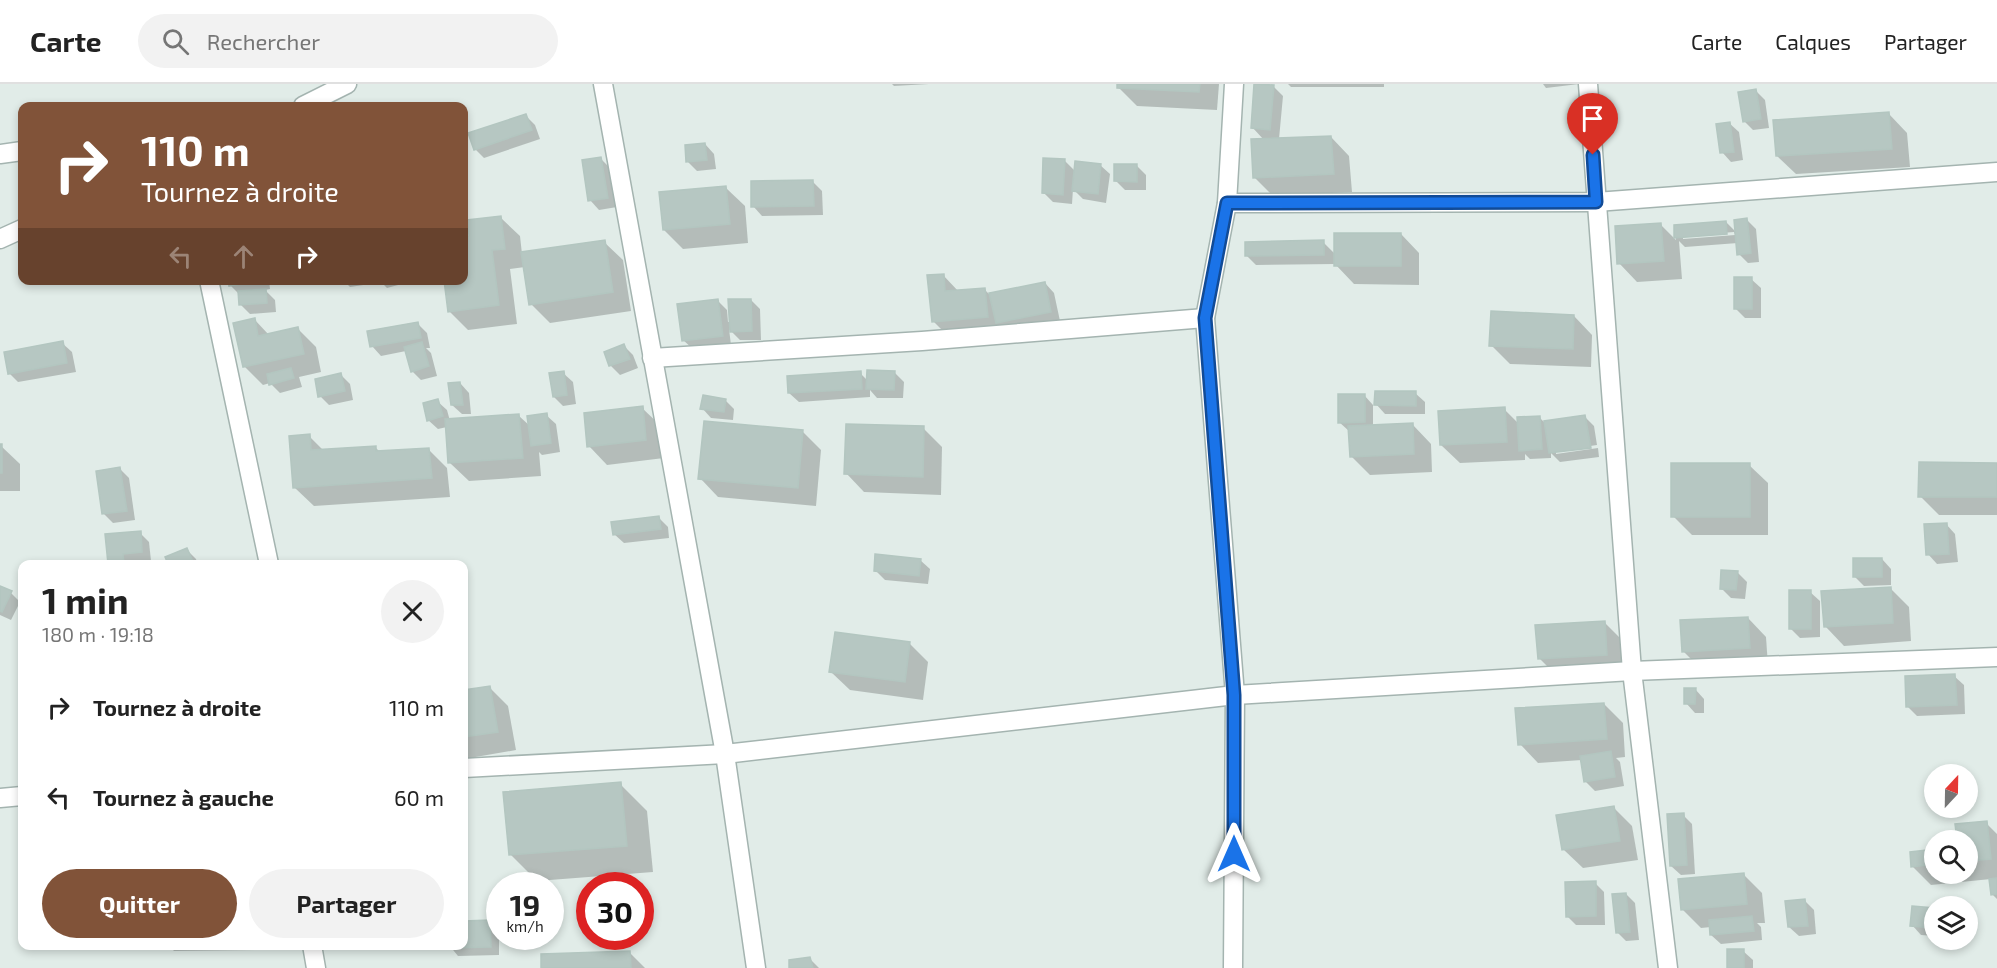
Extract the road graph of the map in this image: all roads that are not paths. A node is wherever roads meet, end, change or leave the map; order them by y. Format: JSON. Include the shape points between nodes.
{"nodes":[{"id":1,"x":347,"y":84,"type":"edge"},
{"id":2,"x":603,"y":84,"type":"edge"},
{"id":3,"x":1234,"y":84,"type":"edge"},
{"id":4,"x":1588,"y":84,"type":"edge"},
{"id":5,"x":311,"y":102,"type":"edge"},
{"id":6,"x":18,"y":152,"type":"edge"},
{"id":7,"x":0,"y":154,"type":"edge"},
{"id":8,"x":1997,"y":172,"type":"edge"},
{"id":9,"x":1596,"y":202,"type":"junction"},
{"id":10,"x":1227,"y":203,"type":"junction"},
{"id":11,"x":18,"y":231,"type":"edge"},
{"id":12,"x":0,"y":238,"type":"edge"},
{"id":13,"x":210,"y":285,"type":"edge"},
{"id":14,"x":1205,"y":318,"type":"junction"},
{"id":15,"x":652,"y":358,"type":"junction"},
{"id":16,"x":268,"y":560,"type":"edge"},
{"id":17,"x":1997,"y":657,"type":"edge"},
{"id":18,"x":1632,"y":672,"type":"junction"},
{"id":19,"x":1234,"y":695,"type":"junction"},
{"id":20,"x":724,"y":754,"type":"junction"},
{"id":21,"x":468,"y":768,"type":"edge"},
{"id":22,"x":18,"y":796,"type":"edge"},
{"id":23,"x":0,"y":798,"type":"edge"},
{"id":24,"x":313,"y":950,"type":"edge"},
{"id":25,"x":316,"y":968,"type":"edge"},
{"id":26,"x":756,"y":968,"type":"edge"},
{"id":27,"x":1233,"y":968,"type":"edge"},
{"id":28,"x":1668,"y":968,"type":"edge"}],
"edges":[{"from":1,"to":5,"type":"street"},
{"from":2,"to":15,"type":"street"},
{"from":3,"to":10,"type":"street"},
{"from":4,"to":9,"type":"street"},
{"from":6,"to":7,"type":"street"},
{"from":8,"to":9,"type":"street"},
{"from":9,"to":10,"type":"street"},
{"from":9,"to":18,"type":"street"},
{"from":10,"to":14,"type":"street"},
{"from":11,"to":12,"type":"street"},
{"from":13,"to":16,"type":"street"},
{"from":14,"to":15,"type":"street"},
{"from":14,"to":19,"type":"street"},
{"from":15,"to":20,"type":"street"},
{"from":17,"to":18,"type":"street"},
{"from":18,"to":19,"type":"street"},
{"from":18,"to":28,"type":"street"},
{"from":19,"to":20,"type":"street"},
{"from":19,"to":27,"type":"street"},
{"from":20,"to":21,"type":"street"},
{"from":20,"to":26,"type":"street"},
{"from":22,"to":23,"type":"street"},
{"from":24,"to":25,"type":"street"}]}
